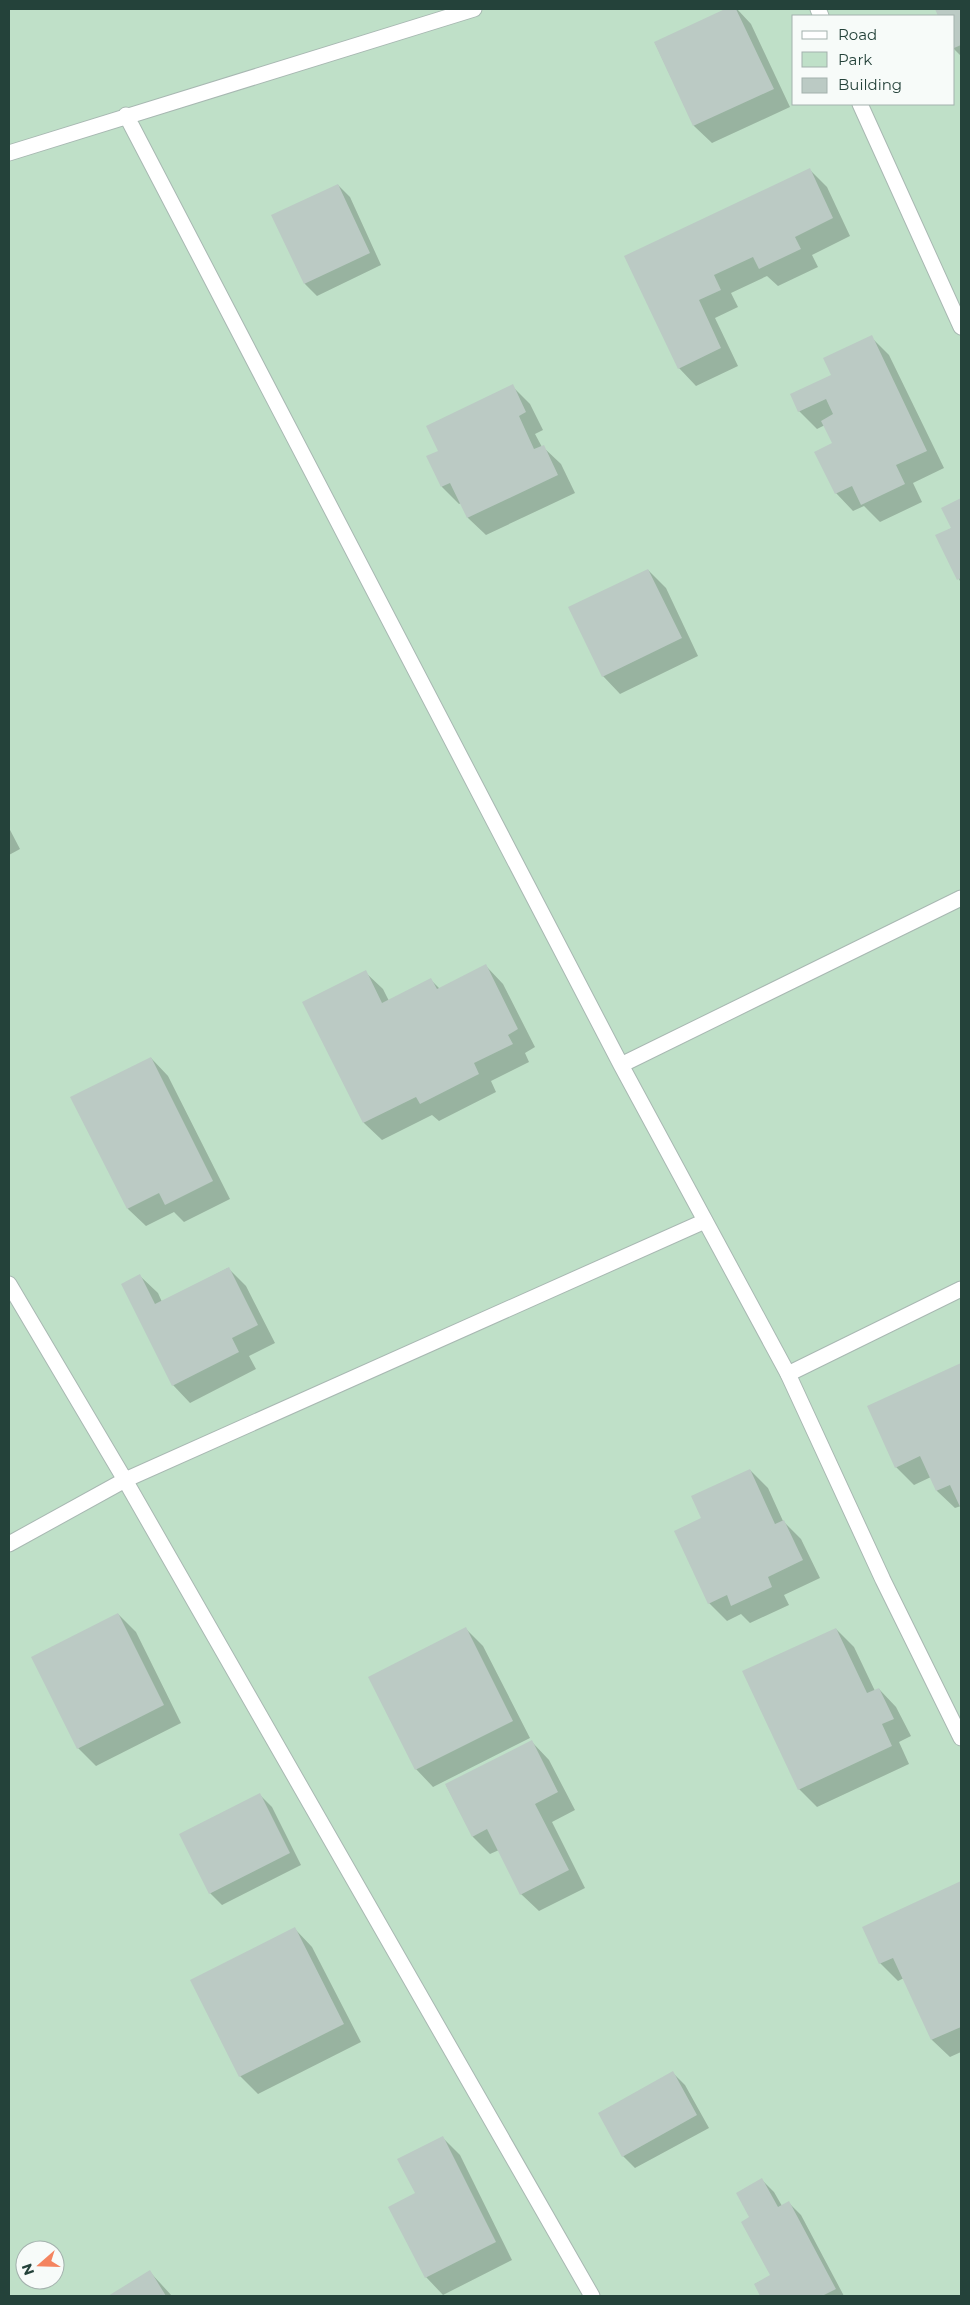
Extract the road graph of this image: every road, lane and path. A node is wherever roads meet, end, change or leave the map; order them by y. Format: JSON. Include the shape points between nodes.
{"nodes":[{"id":1,"x":474,"y":9,"type":"edge"},
{"id":2,"x":860,"y":105,"type":"edge"},
{"id":3,"x":126,"y":115,"type":"junction"},
{"id":4,"x":9,"y":153,"type":"edge"},
{"id":5,"x":961,"y":327,"type":"edge"},
{"id":6,"x":961,"y":898,"type":"edge"},
{"id":7,"x":621,"y":1065,"type":"junction"},
{"id":8,"x":705,"y":1221,"type":"junction"},
{"id":9,"x":9,"y":1284,"type":"edge"},
{"id":10,"x":961,"y":1288,"type":"edge"},
{"id":11,"x":788,"y":1374,"type":"junction"},
{"id":12,"x":125,"y":1480,"type":"junction"},
{"id":13,"x":9,"y":1544,"type":"edge"},
{"id":14,"x":961,"y":1738,"type":"edge"},
{"id":15,"x":592,"y":2296,"type":"edge"}],
"edges":[{"from":1,"to":3,"type":"street"},
{"from":2,"to":5,"type":"street"},
{"from":3,"to":4,"type":"street"},
{"from":3,"to":7,"type":"street"},
{"from":6,"to":7,"type":"street"},
{"from":7,"to":8,"type":"street"},
{"from":8,"to":11,"type":"street"},
{"from":8,"to":12,"type":"street"},
{"from":9,"to":12,"type":"street"},
{"from":10,"to":11,"type":"street"},
{"from":11,"to":14,"type":"street","via":[[883,1580]]},
{"from":12,"to":13,"type":"street"},
{"from":12,"to":15,"type":"street"}]}
